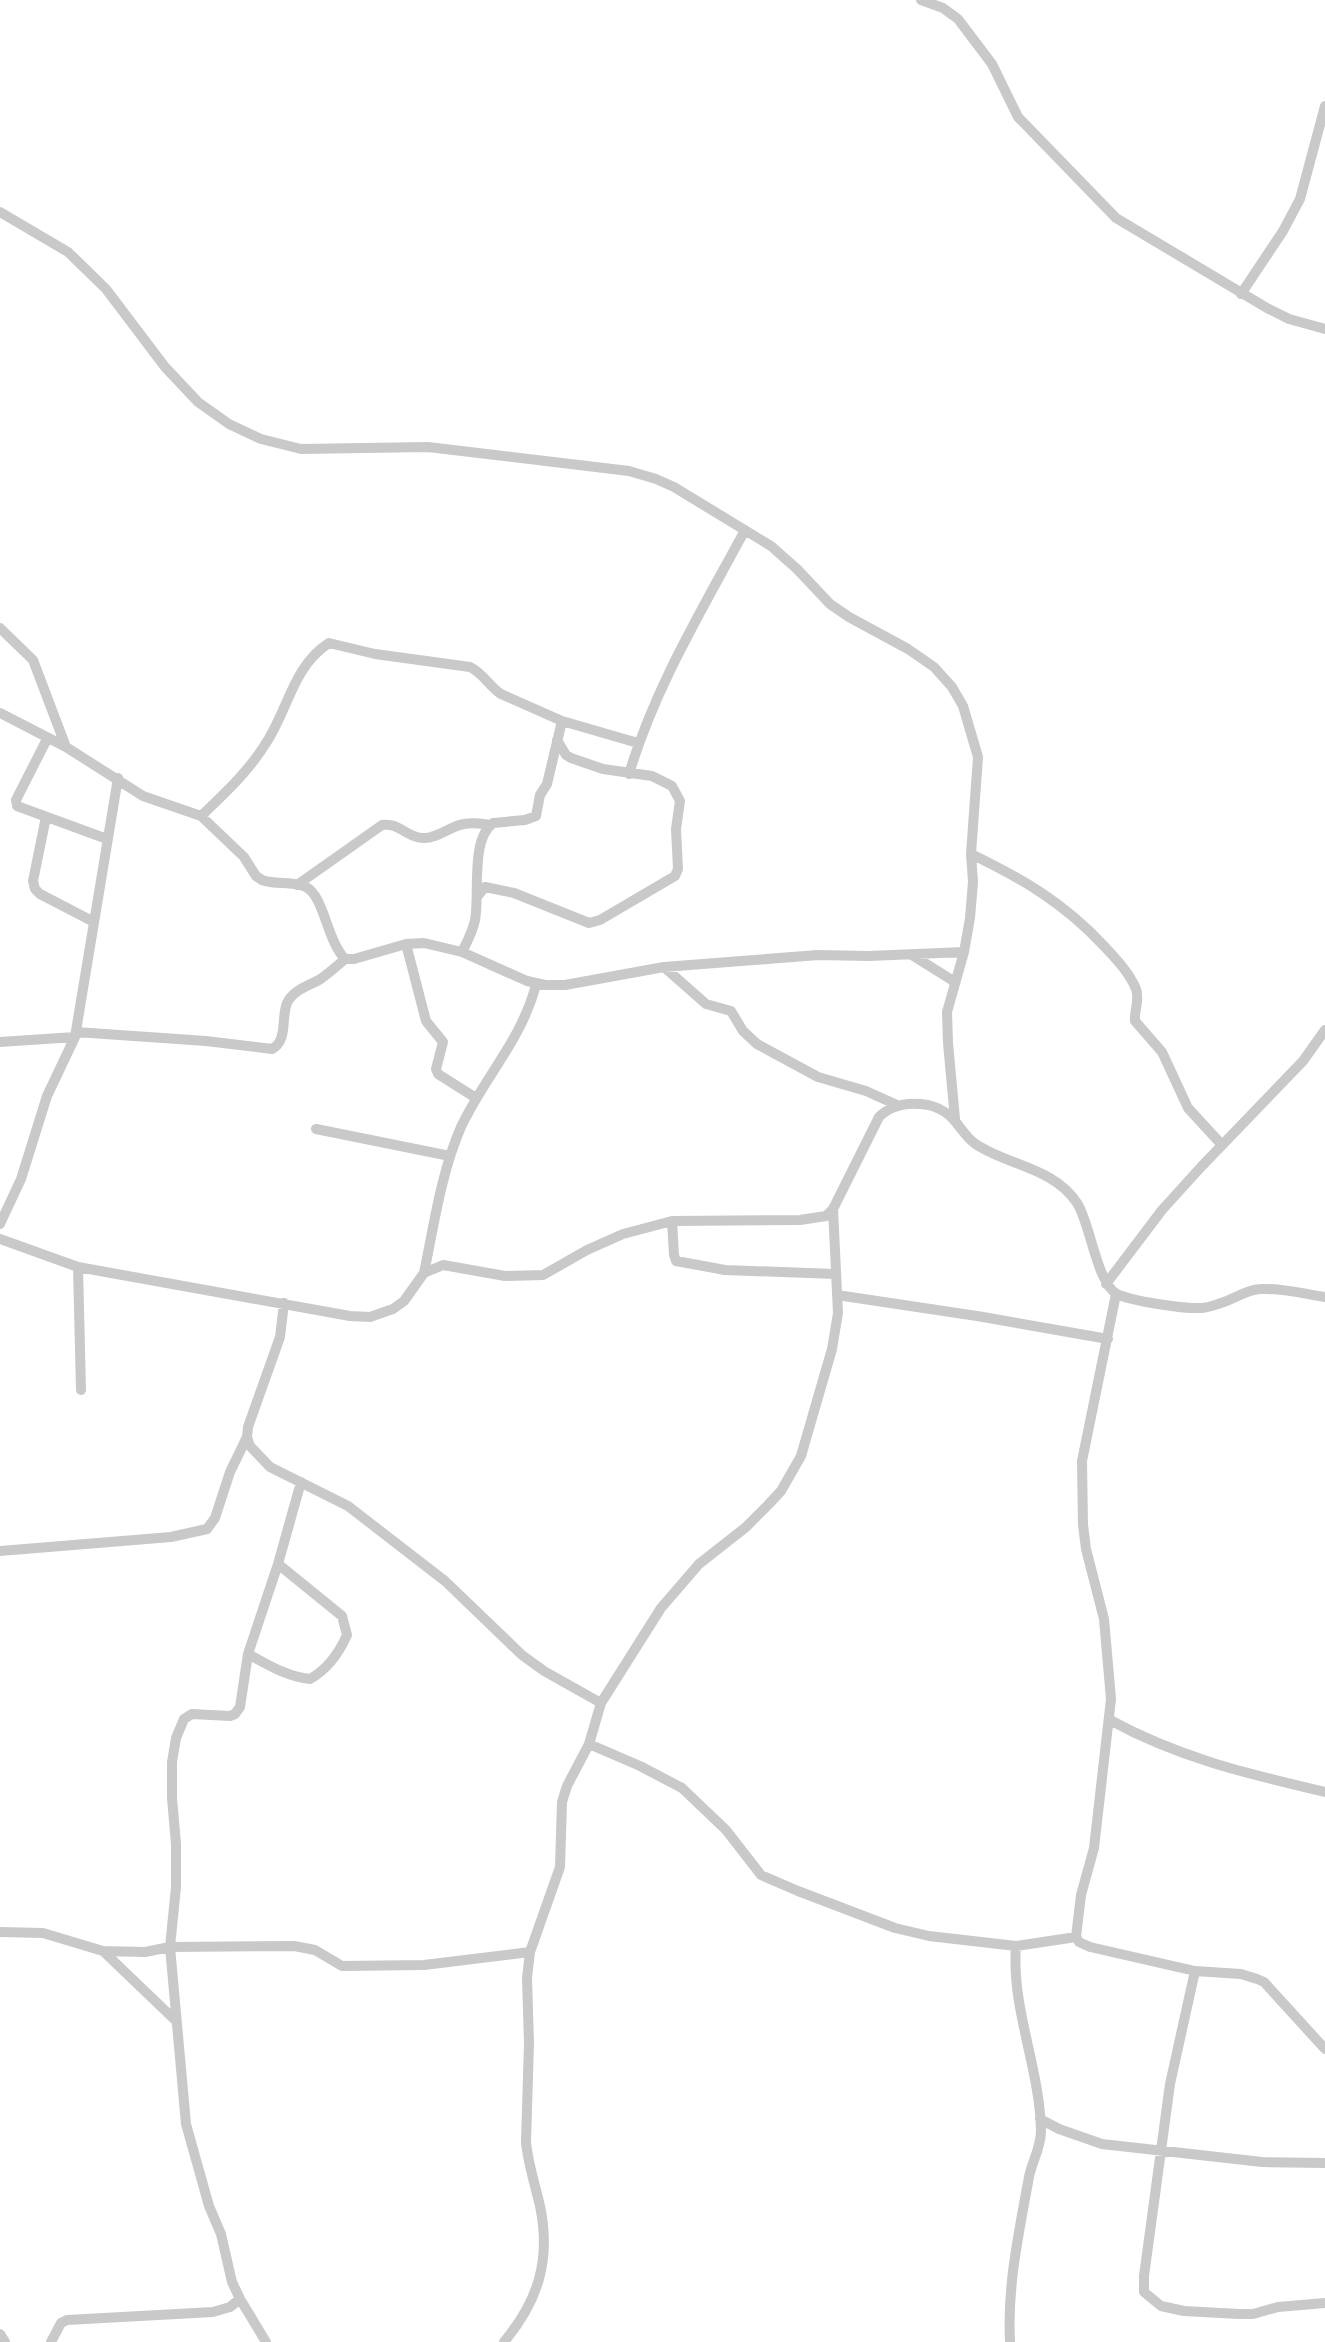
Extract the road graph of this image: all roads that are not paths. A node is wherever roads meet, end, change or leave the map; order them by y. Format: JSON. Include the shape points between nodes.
{"nodes":[{"id":1,"x":921,"y":0,"type":"edge"},
{"id":2,"x":1325,"y":106,"type":"edge"},
{"id":3,"x":0,"y":212,"type":"edge"},
{"id":4,"x":1241,"y":294,"type":"junction"},
{"id":5,"x":1325,"y":329,"type":"edge"},
{"id":6,"x":745,"y":530,"type":"junction"},
{"id":7,"x":0,"y":628,"type":"edge"},
{"id":8,"x":0,"y":713,"type":"edge"},
{"id":9,"x":562,"y":721,"type":"junction"},
{"id":10,"x":47,"y":739,"type":"junction"},
{"id":11,"x":557,"y":740,"type":"junction"},
{"id":12,"x":638,"y":743,"type":"junction"},
{"id":13,"x":66,"y":747,"type":"junction"},
{"id":14,"x":629,"y":774,"type":"junction"},
{"id":15,"x":118,"y":778,"type":"junction"},
{"id":16,"x":201,"y":816,"type":"junction"},
{"id":17,"x":46,"y":817,"type":"junction"},
{"id":18,"x":491,"y":825,"type":"junction"},
{"id":19,"x":107,"y":839,"type":"junction"},
{"id":20,"x":971,"y":854,"type":"junction"},
{"id":21,"x":297,"y":885,"type":"junction"},
{"id":22,"x":477,"y":897,"type":"junction"},
{"id":23,"x":94,"y":922,"type":"junction"},
{"id":24,"x":406,"y":944,"type":"junction"},
{"id":25,"x":463,"y":951,"type":"junction"},
{"id":26,"x":964,"y":951,"type":"junction"},
{"id":27,"x":912,"y":955,"type":"junction"},
{"id":28,"x":345,"y":959,"type":"junction"},
{"id":29,"x":664,"y":967,"type":"junction"},
{"id":30,"x":955,"y":982,"type":"junction"},
{"id":31,"x":536,"y":985,"type":"junction"},
{"id":32,"x":1325,"y":1030,"type":"edge"},
{"id":33,"x":75,"y":1034,"type":"junction"},
{"id":34,"x":0,"y":1042,"type":"edge"},
{"id":35,"x":476,"y":1098,"type":"junction"},
{"id":36,"x":897,"y":1105,"type":"junction"},
{"id":37,"x":955,"y":1119,"type":"junction"},
{"id":38,"x":316,"y":1129,"type":"dead end"},
{"id":39,"x":1223,"y":1146,"type":"junction"},
{"id":40,"x":450,"y":1156,"type":"junction"},
{"id":41,"x":833,"y":1209,"type":"junction"},
{"id":42,"x":671,"y":1221,"type":"junction"},
{"id":43,"x":0,"y":1224,"type":"edge"},
{"id":44,"x":0,"y":1239,"type":"edge"},
{"id":45,"x":78,"y":1267,"type":"junction"},
{"id":46,"x":424,"y":1273,"type":"junction"},
{"id":47,"x":835,"y":1274,"type":"junction"},
{"id":48,"x":1106,"y":1284,"type":"junction"},
{"id":49,"x":1116,"y":1294,"type":"junction"},
{"id":50,"x":837,"y":1295,"type":"junction"},
{"id":51,"x":1325,"y":1297,"type":"edge"},
{"id":52,"x":284,"y":1303,"type":"junction"},
{"id":53,"x":1108,"y":1339,"type":"junction"},
{"id":54,"x":81,"y":1390,"type":"dead end"},
{"id":55,"x":247,"y":1437,"type":"junction"},
{"id":56,"x":301,"y":1482,"type":"junction"},
{"id":57,"x":0,"y":1551,"type":"edge"},
{"id":58,"x":278,"y":1564,"type":"junction"},
{"id":59,"x":248,"y":1654,"type":"junction"},
{"id":60,"x":601,"y":1703,"type":"junction"},
{"id":61,"x":1110,"y":1720,"type":"junction"},
{"id":62,"x":589,"y":1744,"type":"junction"},
{"id":63,"x":1325,"y":1792,"type":"edge"},
{"id":64,"x":0,"y":1932,"type":"edge"},
{"id":65,"x":1076,"y":1937,"type":"junction"},
{"id":66,"x":1016,"y":1945,"type":"junction"},
{"id":67,"x":170,"y":1947,"type":"junction"},
{"id":68,"x":103,"y":1951,"type":"junction"},
{"id":69,"x":530,"y":1952,"type":"junction"},
{"id":70,"x":1195,"y":1971,"type":"junction"},
{"id":71,"x":175,"y":2020,"type":"junction"},
{"id":72,"x":1325,"y":2049,"type":"edge"},
{"id":73,"x":1040,"y":2119,"type":"junction"},
{"id":74,"x":1162,"y":2150,"type":"junction"},
{"id":75,"x":1325,"y":2163,"type":"edge"},
{"id":76,"x":240,"y":2299,"type":"junction"},
{"id":77,"x":1325,"y":2303,"type":"edge"},
{"id":78,"x":0,"y":2334,"type":"edge"},
{"id":79,"x":5,"y":2342,"type":"edge"},
{"id":80,"x":51,"y":2342,"type":"edge"},
{"id":81,"x":266,"y":2342,"type":"edge"},
{"id":82,"x":504,"y":2342,"type":"edge"},
{"id":83,"x":1010,"y":2342,"type":"edge"}],
"edges":[{"from":1,"to":4,"type":"street","via":[[958,19],[992,64],[1018,117],[1116,218]]},
{"from":2,"to":4,"type":"street","via":[[1300,199]]},
{"from":3,"to":6,"type":"street","via":[[68,252],[106,289],[165,368],[198,402],[261,439],[301,449],[428,447],[629,471],[674,487]]},
{"from":4,"to":5,"type":"street","via":[[1289,320]]},
{"from":6,"to":12,"type":"street","via":[[674,659]]},
{"from":6,"to":20,"type":"street","via":[[780,553],[830,604],[908,649],[952,687],[970,724],[978,757]]},
{"from":7,"to":13,"type":"street","via":[[33,660]]},
{"from":8,"to":10,"type":"street"},
{"from":9,"to":11,"type":"street"},
{"from":9,"to":12,"type":"street"},
{"from":9,"to":16,"type":"street","via":[[501,694],[470,667],[402,659],[329,643],[296,680],[266,744],[234,785]]},
{"from":10,"to":13,"type":"street"},
{"from":10,"to":17,"type":"street","via":[[16,800],[21,809]]},
{"from":11,"to":14,"type":"street","via":[[571,758]]},
{"from":11,"to":18,"type":"street","via":[[536,816]]},
{"from":12,"to":14,"type":"street"},
{"from":13,"to":15,"type":"street"},
{"from":14,"to":22,"type":"street","via":[[652,776],[676,791],[680,801],[678,869],[672,879],[589,923],[501,889],[485,887]]},
{"from":15,"to":16,"type":"street","via":[[143,796]]},
{"from":15,"to":19,"type":"street"},
{"from":16,"to":21,"type":"street","via":[[244,857],[256,876],[267,882]]},
{"from":17,"to":19,"type":"street"},
{"from":17,"to":23,"type":"street","via":[[35,889]]},
{"from":18,"to":21,"type":"street","via":[[464,824],[420,838],[390,824],[382,825]]},
{"from":18,"to":22,"type":"street","via":[[479,855]]},
{"from":19,"to":23,"type":"street"},
{"from":20,"to":26,"type":"street"},
{"from":20,"to":39,"type":"street","via":[[1042,891],[1124,967],[1137,990],[1135,1021],[1162,1052],[1188,1108]]},
{"from":21,"to":28,"type":"street","via":[[317,897],[333,941]]},
{"from":22,"to":25,"type":"street","via":[[475,922]]},
{"from":23,"to":33,"type":"street"},
{"from":24,"to":25,"type":"street"},
{"from":24,"to":28,"type":"street"},
{"from":24,"to":35,"type":"street","via":[[426,1021],[443,1042],[438,1074]]},
{"from":25,"to":31,"type":"street"},
{"from":26,"to":27,"type":"street"},
{"from":26,"to":30,"type":"street"},
{"from":27,"to":29,"type":"street","via":[[818,955]]},
{"from":27,"to":30,"type":"street"},
{"from":28,"to":33,"type":"street","via":[[292,995],[280,1041],[272,1049]]},
{"from":29,"to":31,"type":"street","via":[[565,985]]},
{"from":29,"to":36,"type":"street","via":[[706,1004],[731,1011],[757,1044],[818,1077]]},
{"from":30,"to":37,"type":"street","via":[[947,1025]]},
{"from":31,"to":35,"type":"street","via":[[524,1022]]},
{"from":32,"to":39,"type":"street","via":[[1303,1061]]},
{"from":33,"to":34,"type":"street"},
{"from":33,"to":43,"type":"street"},
{"from":35,"to":40,"type":"street"},
{"from":36,"to":37,"type":"street","via":[[929,1105]]},
{"from":36,"to":41,"type":"street","via":[[879,1117]]},
{"from":37,"to":48,"type":"street","via":[[978,1146],[1053,1178],[1066,1189],[1078,1205]]},
{"from":38,"to":40,"type":"street"},
{"from":39,"to":48,"type":"street","via":[[1163,1210]]},
{"from":40,"to":46,"type":"street"},
{"from":41,"to":42,"type":"street","via":[[826,1216],[800,1220]]},
{"from":41,"to":47,"type":"street"},
{"from":42,"to":46,"type":"street","via":[[623,1234],[543,1275],[505,1276],[443,1265]]},
{"from":42,"to":47,"type":"street","via":[[676,1261],[725,1269]]},
{"from":44,"to":45,"type":"street"},
{"from":45,"to":52,"type":"street"},
{"from":45,"to":54,"type":"street"},
{"from":46,"to":52,"type":"street","via":[[404,1301],[370,1317]]},
{"from":47,"to":50,"type":"street"},
{"from":48,"to":49,"type":"street"},
{"from":49,"to":51,"type":"street","via":[[1196,1308],[1262,1289]]},
{"from":49,"to":53,"type":"street"},
{"from":50,"to":53,"type":"street"},
{"from":50,"to":60,"type":"street","via":[[832,1349],[808,1439],[790,1476],[759,1515],[679,1585]]},
{"from":52,"to":55,"type":"street","via":[[280,1337]]},
{"from":53,"to":61,"type":"street","via":[[1082,1461],[1082,1499],[1086,1549],[1104,1619]]},
{"from":55,"to":56,"type":"street","via":[[264,1461]]},
{"from":55,"to":57,"type":"street","via":[[207,1529],[171,1537]]},
{"from":56,"to":58,"type":"street"},
{"from":56,"to":60,"type":"street","via":[[370,1522],[446,1581],[522,1655]]},
{"from":58,"to":59,"type":"street"},
{"from":58,"to":59,"type":"street","via":[[342,1616],[347,1634],[341,1650],[310,1679],[278,1670]]},
{"from":59,"to":67,"type":"street","via":[[235,1714],[192,1714],[184,1719],[176,1738],[172,1762],[176,1887]]},
{"from":60,"to":62,"type":"street"},
{"from":61,"to":63,"type":"street","via":[[1193,1758]]},
{"from":61,"to":65,"type":"street","via":[[1094,1848]]},
{"from":62,"to":66,"type":"street","via":[[682,1788],[769,1880],[895,1928]]},
{"from":62,"to":69,"type":"street","via":[[562,1802],[560,1867]]},
{"from":64,"to":68,"type":"street","via":[[43,1933]]},
{"from":65,"to":66,"type":"street"},
{"from":65,"to":70,"type":"street","via":[[1090,1947]]},
{"from":66,"to":73,"type":"street","via":[[1017,1990]]},
{"from":67,"to":68,"type":"street","via":[[145,1952]]},
{"from":67,"to":69,"type":"street","via":[[294,1946],[315,1950],[342,1966],[424,1965]]},
{"from":67,"to":71,"type":"street"},
{"from":68,"to":71,"type":"street"},
{"from":69,"to":82,"type":"street","via":[[525,2132],[540,2203],[544,2259],[535,2292]]},
{"from":70,"to":72,"type":"street","via":[[1241,1974],[1264,1982]]},
{"from":70,"to":74,"type":"street","via":[[1170,2084]]},
{"from":71,"to":76,"type":"street","via":[[186,2124]]},
{"from":73,"to":74,"type":"street","via":[[1102,2144]]},
{"from":73,"to":83,"type":"street","via":[[1039,2146],[1030,2171],[1012,2271]]},
{"from":74,"to":75,"type":"street","via":[[1262,2162]]},
{"from":74,"to":77,"type":"street","via":[[1144,2276],[1148,2297],[1161,2306],[1184,2311],[1239,2314]]},
{"from":76,"to":80,"type":"street","via":[[213,2312],[67,2320]]},
{"from":76,"to":81,"type":"street"},
{"from":78,"to":79,"type":"street"}]}
